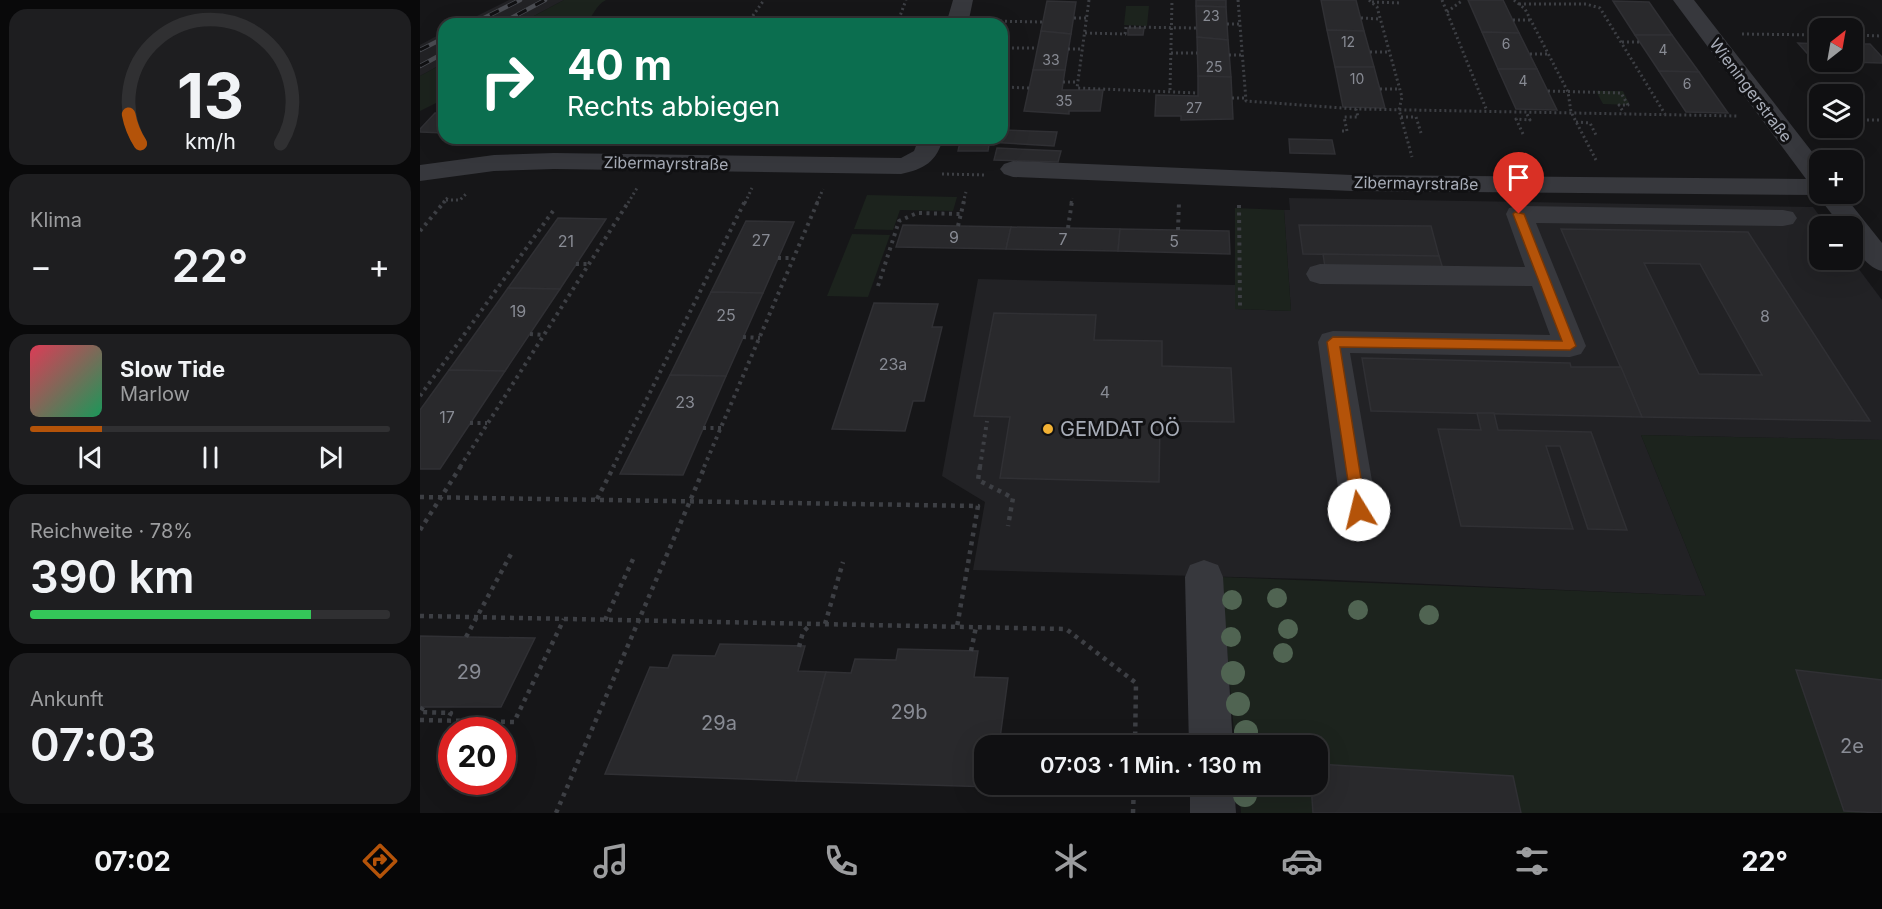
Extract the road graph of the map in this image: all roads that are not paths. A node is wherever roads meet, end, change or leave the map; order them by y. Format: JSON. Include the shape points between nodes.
{"nodes":[{"id":1,"x":963,"y":0,"type":"edge"},
{"id":2,"x":1683,"y":0,"type":"edge"},
{"id":3,"x":958,"y":18,"type":"edge"},
{"id":4,"x":930,"y":144,"type":"edge"},
{"id":5,"x":1809,"y":166,"type":"edge"},
{"id":6,"x":1013,"y":169,"type":"road end"},
{"id":7,"x":420,"y":173,"type":"edge"},
{"id":8,"x":1809,"y":187,"type":"edge"},
{"id":9,"x":1838,"y":204,"type":"edge"},
{"id":10,"x":1783,"y":218,"type":"dead end"},
{"id":11,"x":1882,"y":262,"type":"edge"},
{"id":12,"x":1320,"y":273,"type":"dead end"},
{"id":13,"x":1543,"y":277,"type":"junction"},
{"id":14,"x":1359,"y":510,"type":"dead end"},
{"id":15,"x":1204,"y":577,"type":"dead end"},
{"id":16,"x":1210,"y":735,"type":"edge"},
{"id":17,"x":1212,"y":795,"type":"edge"},
{"id":18,"x":1213,"y":813,"type":"edge"}],
"edges":[{"from":1,"to":3,"type":"street"},
{"from":2,"to":5,"type":"street","name":"Wieningerstraße"},
{"from":4,"to":7,"type":"street","name":"Zibermayrstraße","via":[[928,152],[913,164],[901,166],[525,162]]},
{"from":6,"to":8,"type":"street","name":"Zibermayrstraße","via":[[1329,182]]},
{"from":9,"to":11,"type":"street"},
{"from":10,"to":13,"type":"street","via":[[1519,214]]},
{"from":12,"to":13,"type":"street"},
{"from":13,"to":14,"type":"street","via":[[1570,346],[1333,342]]},
{"from":15,"to":16,"type":"street"},
{"from":17,"to":18,"type":"street"}]}
